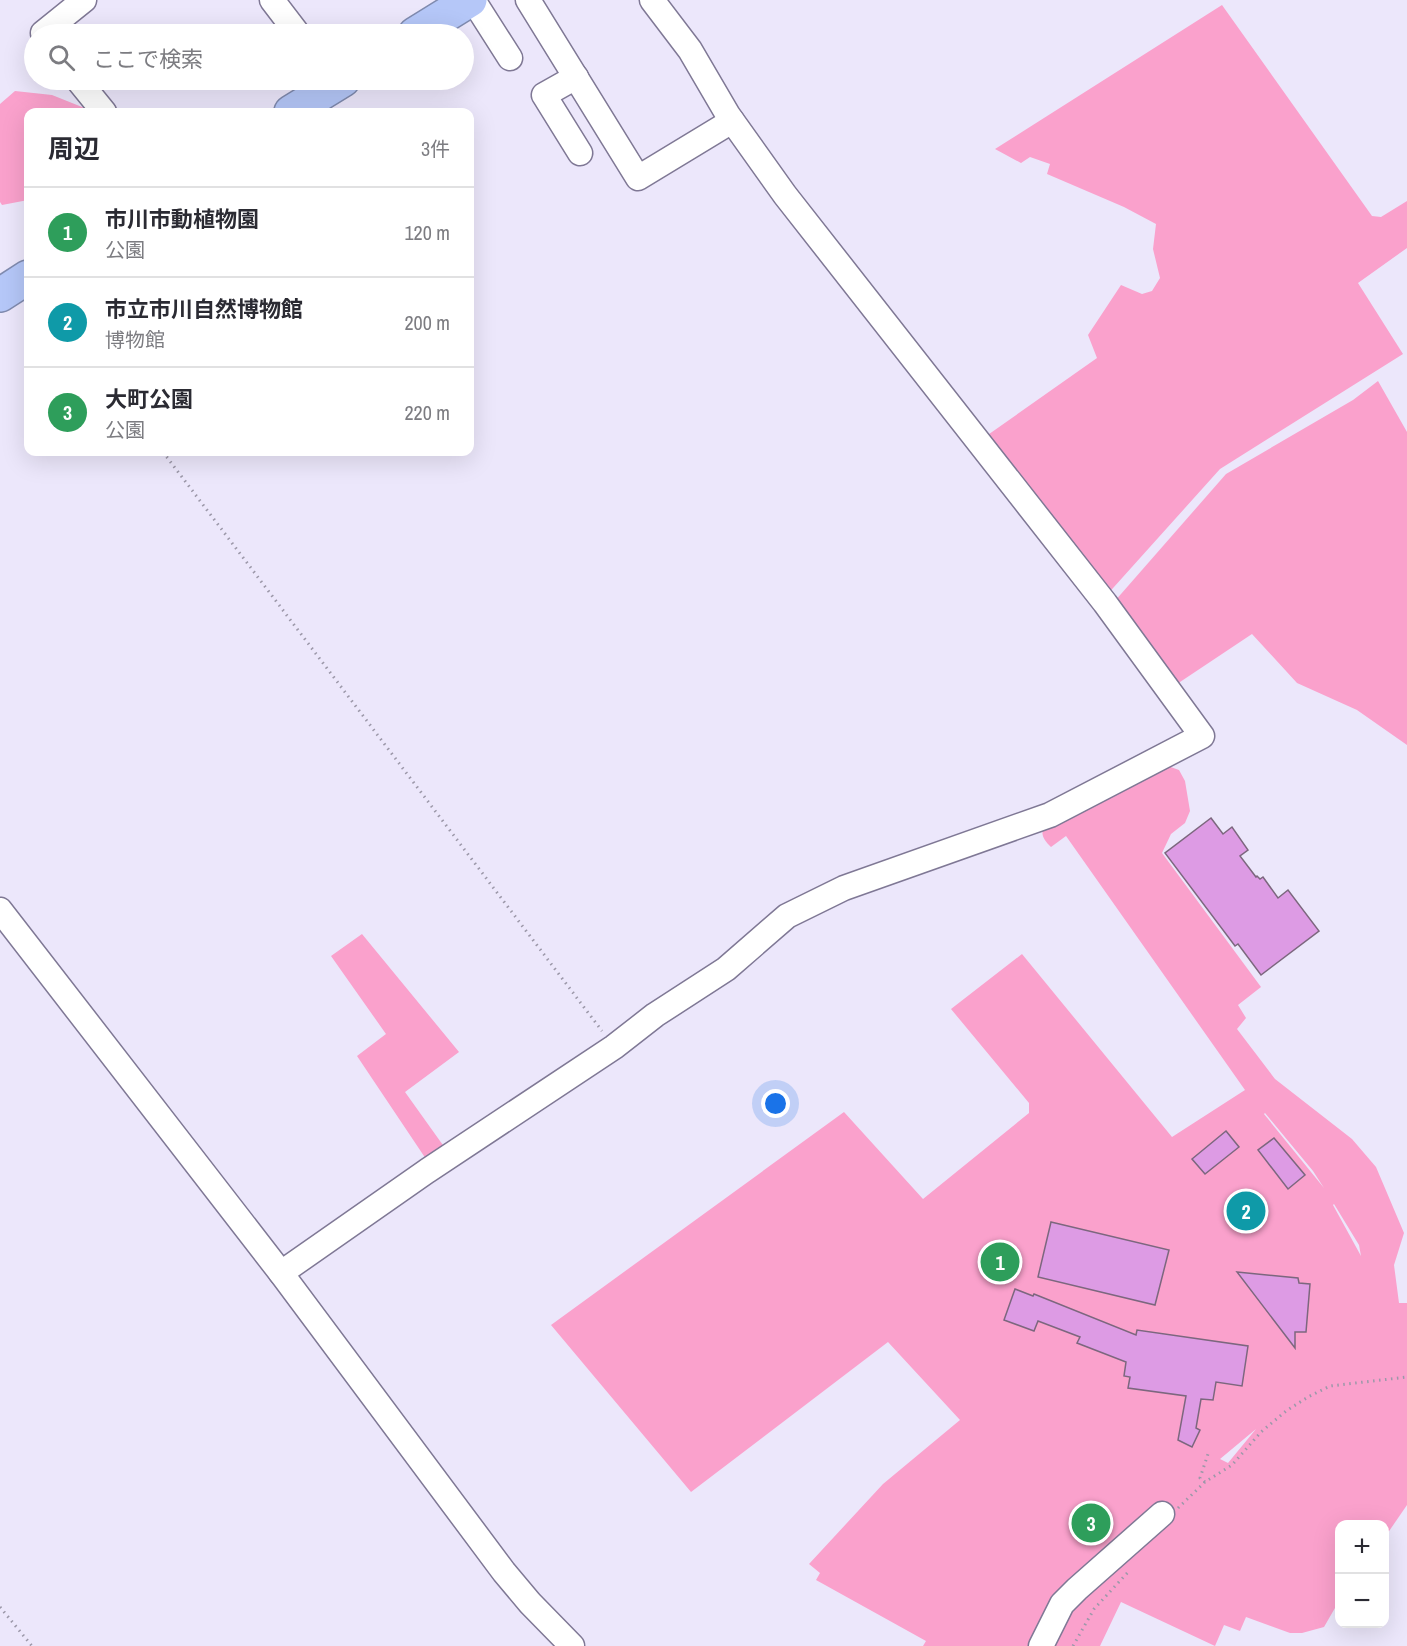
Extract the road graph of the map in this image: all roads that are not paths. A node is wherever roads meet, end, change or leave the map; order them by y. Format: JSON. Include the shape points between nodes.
{"nodes":[{"id":1,"x":84,"y":0,"type":"edge"},
{"id":2,"x":272,"y":0,"type":"edge"},
{"id":3,"x":528,"y":0,"type":"edge"},
{"id":4,"x":652,"y":0,"type":"edge"},
{"id":5,"x":463,"y":2,"type":"edge"},
{"id":6,"x":54,"y":24,"type":"edge"},
{"id":7,"x":290,"y":24,"type":"edge"},
{"id":8,"x":430,"y":24,"type":"edge"},
{"id":9,"x":510,"y":58,"type":"dead end"},
{"id":10,"x":576,"y":77,"type":"junction"},
{"id":11,"x":86,"y":90,"type":"edge"},
{"id":12,"x":324,"y":90,"type":"edge"},
{"id":13,"x":101,"y":108,"type":"edge"},
{"id":14,"x":297,"y":108,"type":"edge"},
{"id":15,"x":732,"y":121,"type":"junction"},
{"id":16,"x":580,"y":153,"type":"dead end"},
{"id":17,"x":0,"y":910,"type":"edge"},
{"id":18,"x":281,"y":1273,"type":"junction"},
{"id":19,"x":1162,"y":1514,"type":"dead end"},
{"id":20,"x":572,"y":1646,"type":"edge"},
{"id":21,"x":1041,"y":1646,"type":"edge"}],
"edges":[{"from":1,"to":6,"type":"street"},
{"from":2,"to":7,"type":"street"},
{"from":3,"to":10,"type":"street"},
{"from":4,"to":15,"type":"street","via":[[690,50]]},
{"from":5,"to":8,"type":"highway"},
{"from":5,"to":9,"type":"street"},
{"from":10,"to":15,"type":"street","via":[[638,178]]},
{"from":10,"to":16,"type":"street","via":[[544,96]]},
{"from":11,"to":13,"type":"street"},
{"from":12,"to":14,"type":"highway"},
{"from":15,"to":18,"type":"street","via":[[785,195],[1105,603],[1202,736],[1050,815],[844,888],[787,916],[726,969]]},
{"from":17,"to":18,"type":"street"},
{"from":18,"to":20,"type":"street","via":[[504,1572]]},
{"from":19,"to":21,"type":"street","via":[[1062,1604]]}]}
